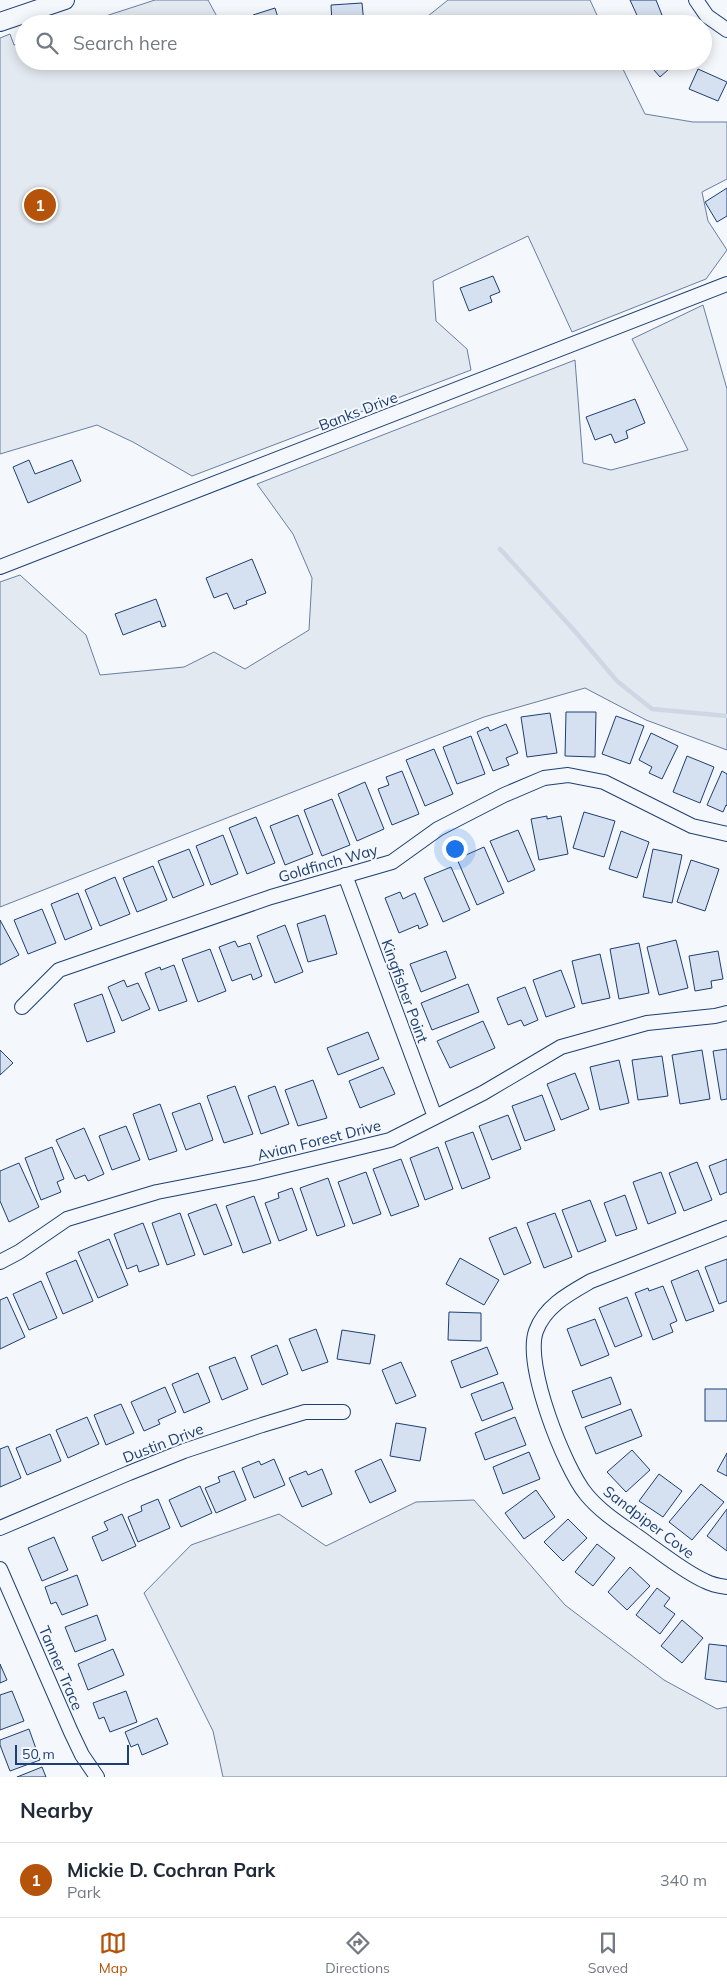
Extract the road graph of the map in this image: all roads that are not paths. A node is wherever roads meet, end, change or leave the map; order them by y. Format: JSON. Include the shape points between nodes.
{"nodes":[{"id":1,"x":65,"y":0,"type":"edge"},
{"id":2,"x":696,"y":0,"type":"edge"},
{"id":3,"x":26,"y":7,"type":"edge"},
{"id":4,"x":706,"y":15,"type":"edge"},
{"id":5,"x":712,"y":20,"type":"edge"},
{"id":6,"x":0,"y":22,"type":"edge"},
{"id":7,"x":727,"y":30,"type":"edge"},
{"id":8,"x":727,"y":284,"type":"edge"},
{"id":9,"x":0,"y":567,"type":"edge"},
{"id":10,"x":727,"y":834,"type":"edge"},
{"id":11,"x":345,"y":876,"type":"junction"},
{"id":12,"x":22,"y":1007,"type":"dead end"},
{"id":13,"x":727,"y":1013,"type":"edge"},
{"id":14,"x":435,"y":1117,"type":"junction"},
{"id":15,"x":727,"y":1228,"type":"edge"},
{"id":16,"x":0,"y":1262,"type":"edge"},
{"id":17,"x":343,"y":1412,"type":"dead end"},
{"id":18,"x":0,"y":1528,"type":"edge"},
{"id":19,"x":0,"y":1568,"type":"edge"},
{"id":20,"x":727,"y":1587,"type":"edge"},
{"id":21,"x":97,"y":1777,"type":"edge"}],
"edges":[{"from":1,"to":3,"type":"street"},
{"from":2,"to":4,"type":"street"},
{"from":3,"to":6,"type":"street"},
{"from":5,"to":7,"type":"street"},
{"from":8,"to":9,"type":"street","name":"Banks Drive"},
{"from":10,"to":11,"type":"street","name":"Goldfinch Way","via":[[692,826],[604,782],[568,775],[544,778],[504,795],[438,829],[392,862]]},
{"from":11,"to":12,"type":"street","name":"Goldfinch Way","via":[[271,897],[58,970]]},
{"from":11,"to":14,"type":"street","name":"Kingfisher Point"},
{"from":13,"to":14,"type":"street","name":"Avian Forest Drive","via":[[647,1023],[561,1047]]},
{"from":14,"to":16,"type":"street","name":"Avian Forest Drive","via":[[390,1140],[254,1173],[157,1192],[66,1219]]},
{"from":15,"to":20,"type":"street","name":"Sandpiper Cove","via":[[591,1281],[576,1290],[551,1308],[542,1320],[536,1331],[534,1349],[545,1405],[573,1476],[586,1494],[606,1513],[683,1569],[717,1586]]},
{"from":17,"to":18,"type":"street","name":"Dustin Drive","via":[[305,1412],[262,1425],[147,1466]]},
{"from":19,"to":21,"type":"street","name":"Tanner Trace","via":[[70,1732]]}]}
